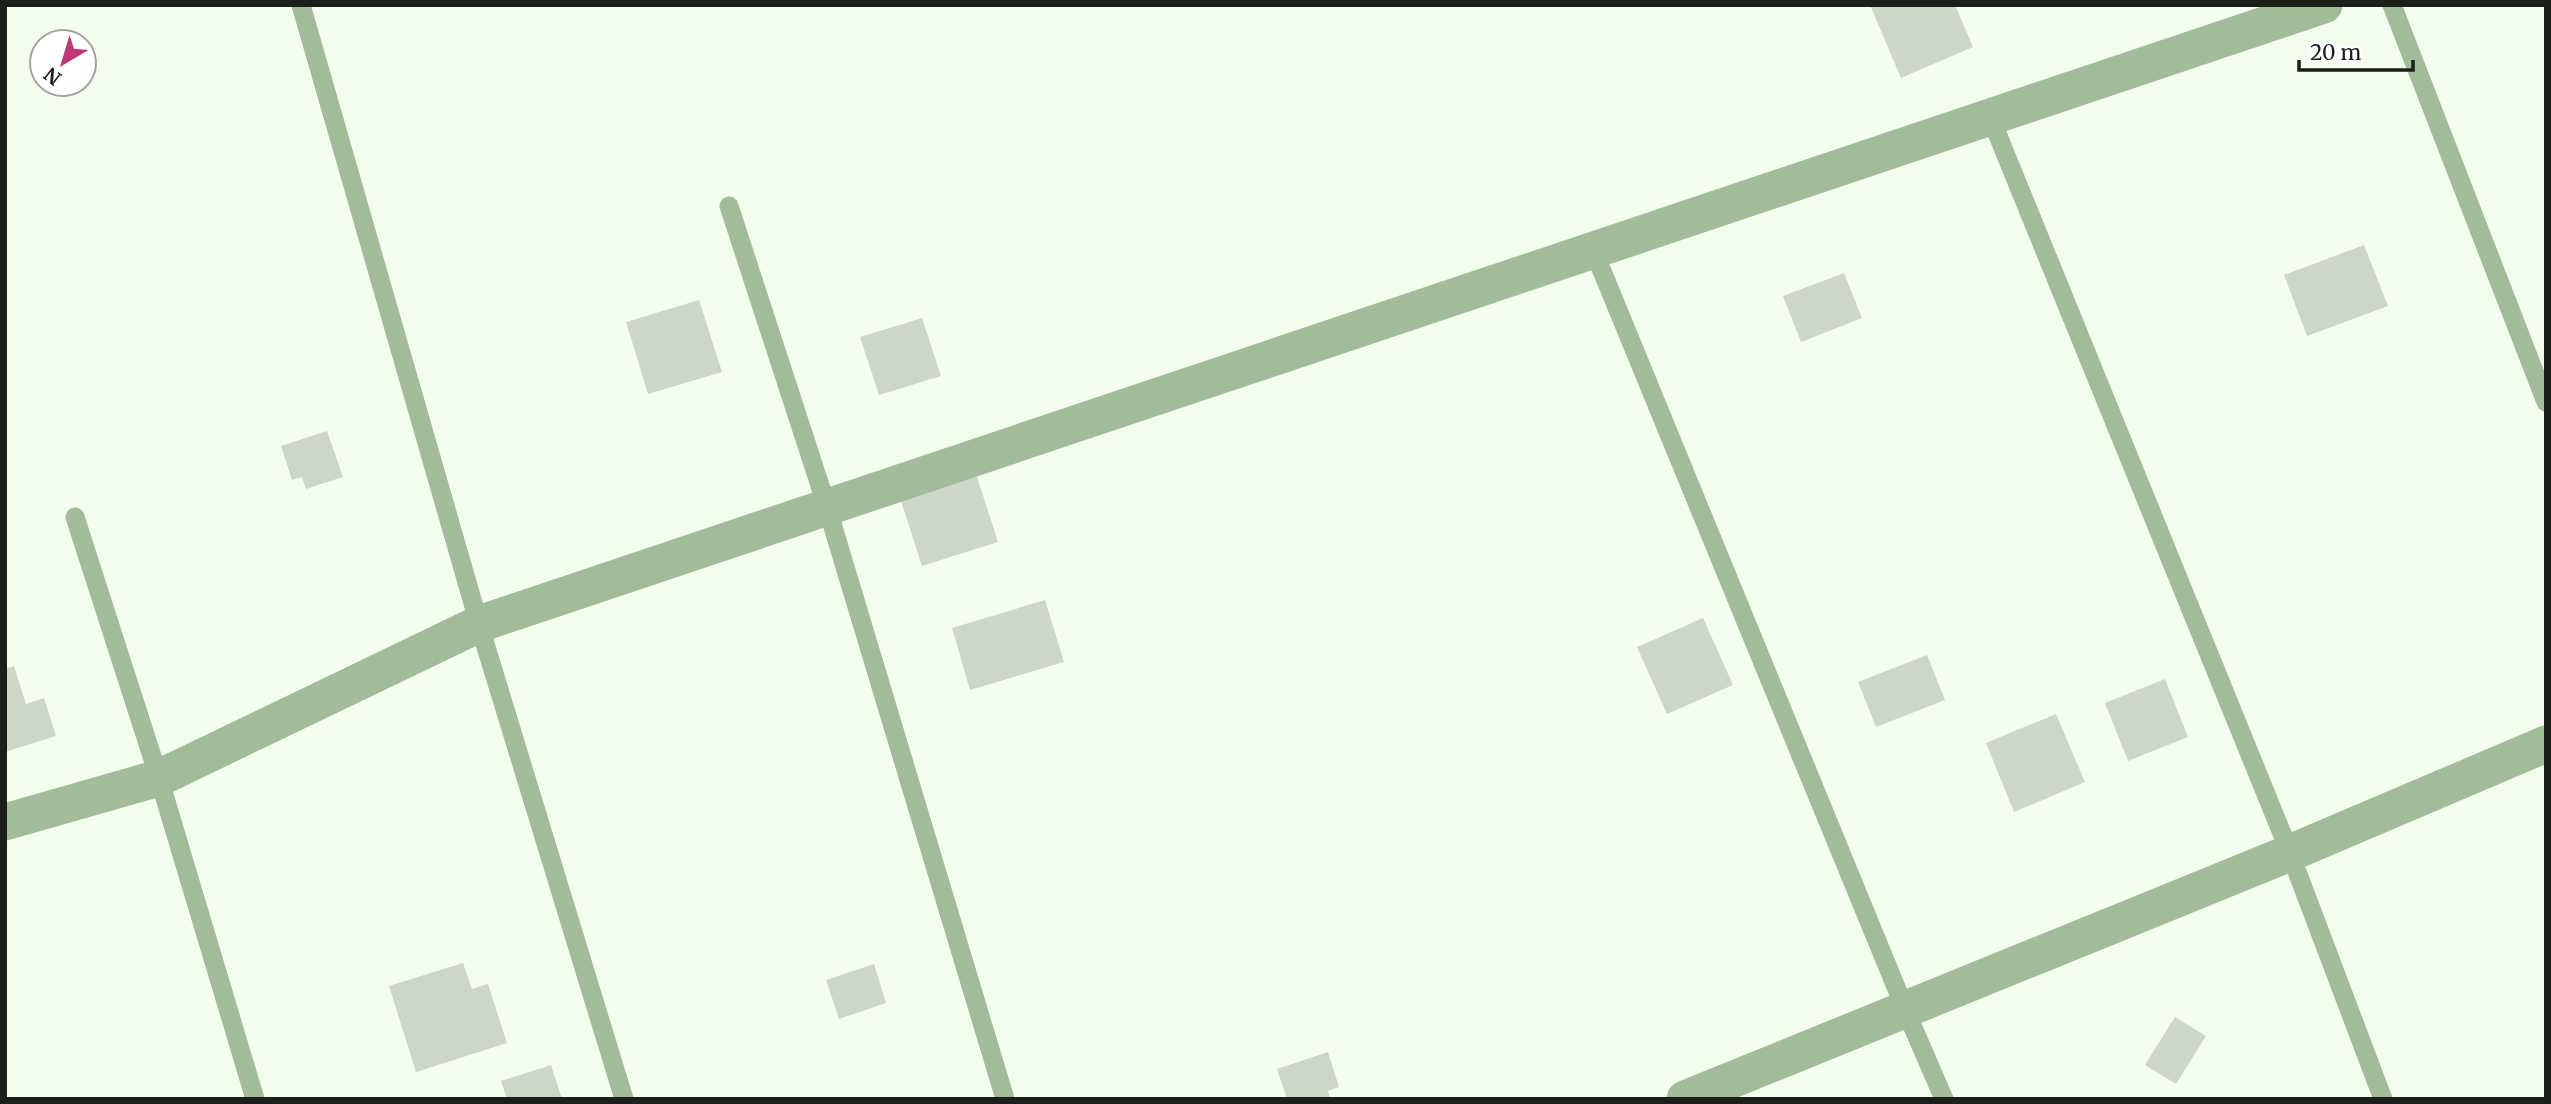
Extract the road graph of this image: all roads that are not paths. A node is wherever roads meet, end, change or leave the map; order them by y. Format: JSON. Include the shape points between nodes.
{"nodes":[{"id":1,"x":301,"y":5,"type":"edge"},
{"id":2,"x":2323,"y":5,"type":"edge"},
{"id":3,"x":2392,"y":5,"type":"edge"},
{"id":4,"x":1990,"y":116,"type":"junction"},
{"id":5,"x":729,"y":206,"type":"dead end"},
{"id":6,"x":1593,"y":249,"type":"junction"},
{"id":7,"x":2546,"y":402,"type":"edge"},
{"id":8,"x":827,"y":507,"type":"junction"},
{"id":9,"x":75,"y":517,"type":"dead end"},
{"id":10,"x":479,"y":624,"type":"junction"},
{"id":11,"x":2546,"y":744,"type":"edge"},
{"id":12,"x":159,"y":778,"type":"junction"},
{"id":13,"x":5,"y":822,"type":"edge"},
{"id":14,"x":2290,"y":853,"type":"junction"},
{"id":15,"x":1905,"y":1009,"type":"junction"},
{"id":16,"x":255,"y":1099,"type":"edge"},
{"id":17,"x":624,"y":1099,"type":"edge"},
{"id":18,"x":1005,"y":1099,"type":"edge"},
{"id":19,"x":1685,"y":1099,"type":"edge"},
{"id":20,"x":1944,"y":1099,"type":"edge"},
{"id":21,"x":2383,"y":1099,"type":"edge"}],
"edges":[{"from":1,"to":10,"type":"lane"},
{"from":2,"to":4,"type":"street"},
{"from":3,"to":7,"type":"lane"},
{"from":4,"to":6,"type":"street"},
{"from":4,"to":14,"type":"lane"},
{"from":5,"to":8,"type":"lane"},
{"from":6,"to":8,"type":"street"},
{"from":6,"to":15,"type":"lane"},
{"from":8,"to":10,"type":"street"},
{"from":8,"to":18,"type":"lane"},
{"from":9,"to":12,"type":"lane"},
{"from":10,"to":12,"type":"street"},
{"from":10,"to":17,"type":"lane"},
{"from":11,"to":14,"type":"street"},
{"from":12,"to":13,"type":"street"},
{"from":12,"to":16,"type":"lane"},
{"from":14,"to":15,"type":"street"},
{"from":14,"to":21,"type":"lane"},
{"from":15,"to":19,"type":"street"},
{"from":15,"to":20,"type":"lane"}]}
